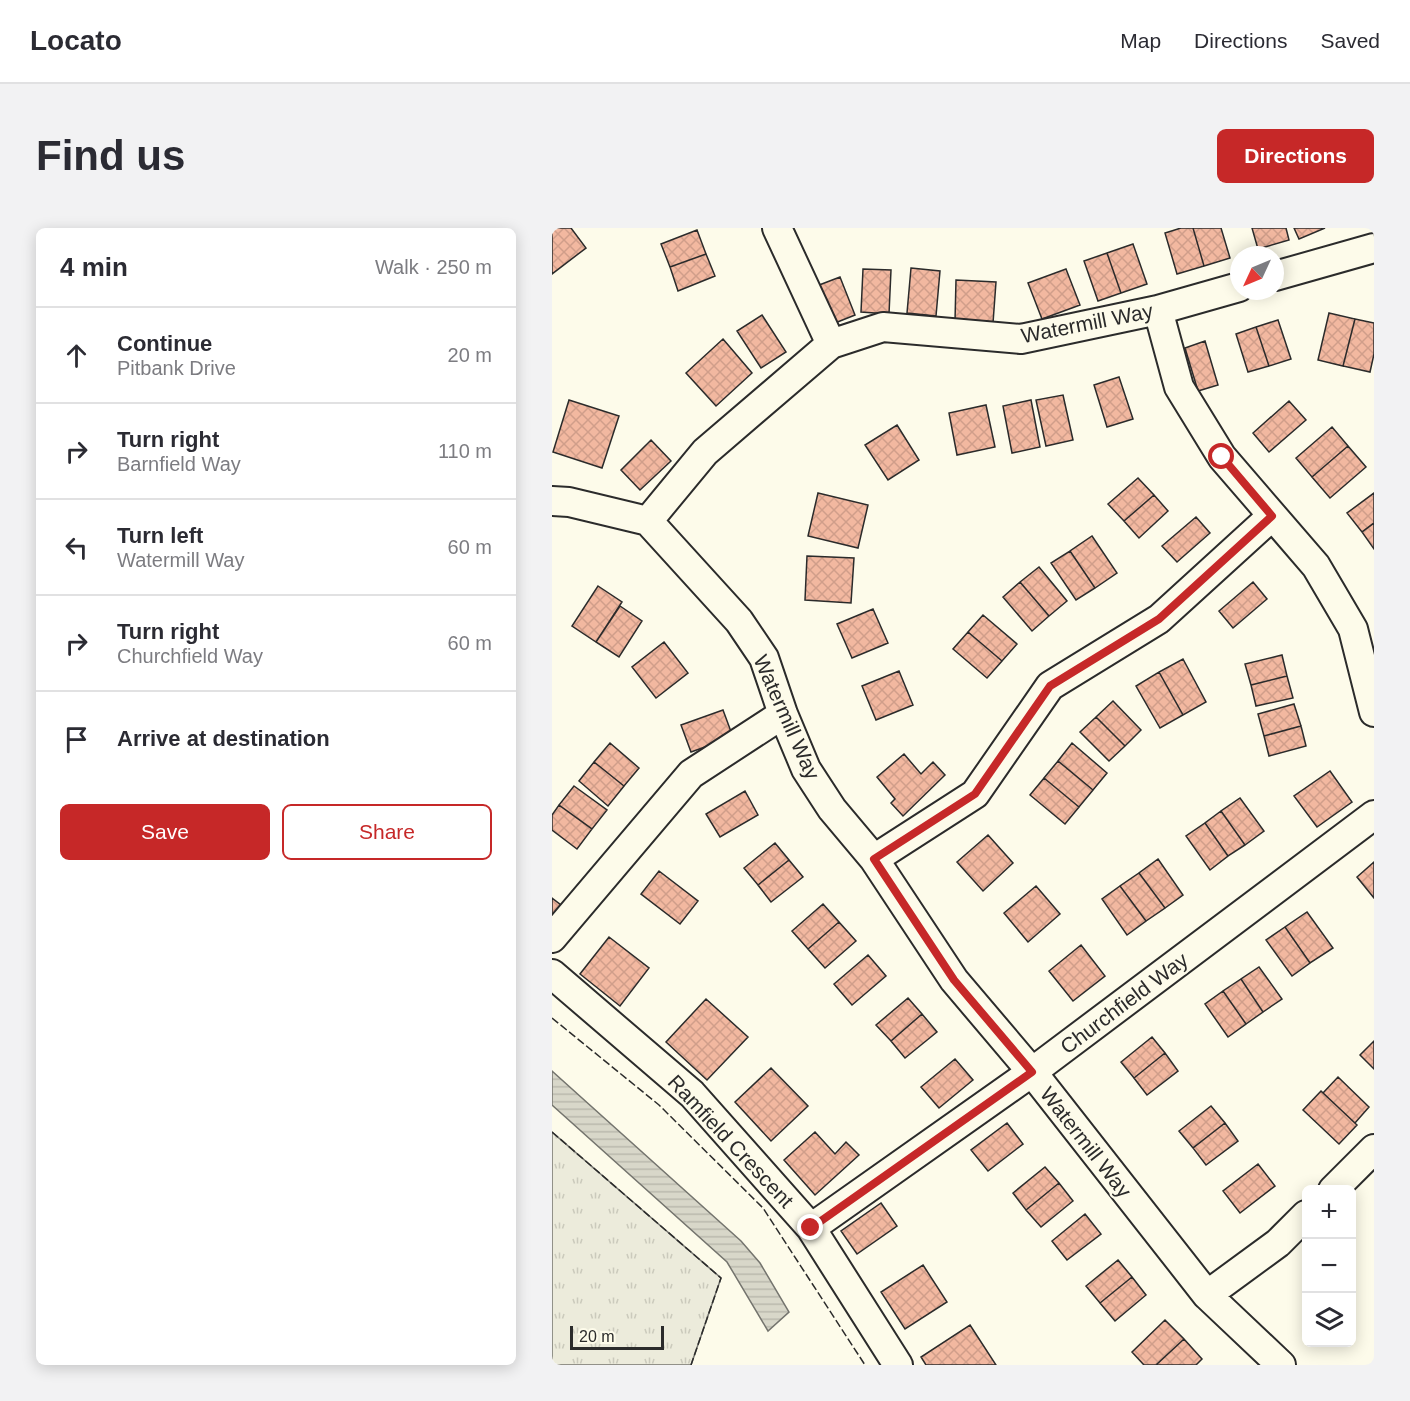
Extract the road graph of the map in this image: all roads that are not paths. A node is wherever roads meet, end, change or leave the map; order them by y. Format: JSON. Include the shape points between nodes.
{"nodes":[{"id":1,"x":777,"y":228,"type":"edge"},
{"id":2,"x":1374,"y":248,"type":"edge"},
{"id":3,"x":1284,"y":273,"type":"edge"},
{"id":4,"x":1230,"y":290,"type":"edge"},
{"id":5,"x":1158,"y":310,"type":"junction"},
{"id":6,"x":831,"y":344,"type":"junction"},
{"id":7,"x":552,"y":501,"type":"edge"},
{"id":8,"x":1272,"y":516,"type":"junction"},
{"id":9,"x":648,"y":521,"type":"junction"},
{"id":10,"x":1374,"y":712,"type":"edge"},
{"id":11,"x":783,"y":714,"type":"junction"},
{"id":12,"x":1374,"y":815,"type":"edge"},
{"id":13,"x":874,"y":859,"type":"junction"},
{"id":14,"x":552,"y":938,"type":"edge"},
{"id":15,"x":552,"y":974,"type":"edge"},
{"id":16,"x":1032,"y":1072,"type":"junction"},
{"id":17,"x":1374,"y":1149,"type":"edge"},
{"id":18,"x":1338,"y":1185,"type":"edge"},
{"id":19,"x":1302,"y":1219,"type":"edge"},
{"id":20,"x":811,"y":1228,"type":"junction"},
{"id":21,"x":1207,"y":1295,"type":"junction"},
{"id":22,"x":898,"y":1365,"type":"edge"},
{"id":23,"x":1281,"y":1365,"type":"edge"}],
"edges":[{"from":1,"to":6,"type":"street"},
{"from":2,"to":3,"type":"street"},
{"from":4,"to":5,"type":"street","name":"Watermill Way"},
{"from":5,"to":6,"type":"street","name":"Watermill Way","via":[[1021,339],[883,327]]},
{"from":5,"to":8,"type":"street","via":[[1179,387],[1222,457]]},
{"from":6,"to":9,"type":"street","name":"Watermill Way","via":[[705,452]]},
{"from":7,"to":9,"type":"street"},
{"from":8,"to":10,"type":"street","via":[[1316,566],[1353,629]]},
{"from":8,"to":13,"type":"street","via":[[1159,619],[1050,686],[975,794]]},
{"from":9,"to":11,"type":"street","name":"Watermill Way","via":[[739,621],[764,658]]},
{"from":11,"to":13,"type":"street","name":"Watermill Way","via":[[806,769],[832,809]]},
{"from":11,"to":14,"type":"street","via":[[691,774]]},
{"from":12,"to":16,"type":"street","name":"Churchfield Way"},
{"from":13,"to":16,"type":"street","name":"Watermill Way","via":[[954,980]]},
{"from":15,"to":20,"type":"street","name":"Ramfield Crescent","via":[[692,1094]]},
{"from":16,"to":20,"type":"street","name":"Churchfield Way"},
{"from":16,"to":21,"type":"street","name":"Watermill Way"},
{"from":17,"to":18,"type":"street"},
{"from":19,"to":21,"type":"street","via":[[1278,1243]]},
{"from":20,"to":22,"type":"street","name":"Ramfield Crescent"},
{"from":21,"to":23,"type":"street","name":"Watermill Way"}]}
